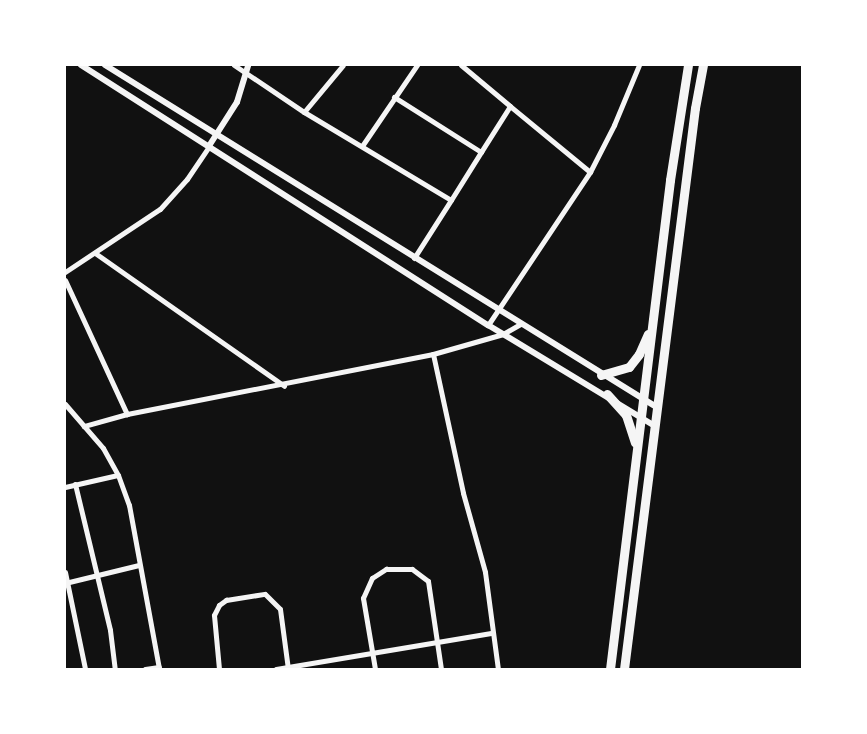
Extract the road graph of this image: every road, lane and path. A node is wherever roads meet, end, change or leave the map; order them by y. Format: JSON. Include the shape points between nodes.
{"nodes":[{"id":1,"x":81,"y":65,"type":"edge"},
{"id":2,"x":105,"y":65,"type":"edge"},
{"id":3,"x":234,"y":65,"type":"edge"},
{"id":4,"x":248,"y":65,"type":"edge"},
{"id":5,"x":344,"y":65,"type":"edge"},
{"id":6,"x":417,"y":65,"type":"edge"},
{"id":7,"x":461,"y":65,"type":"edge"},
{"id":8,"x":639,"y":65,"type":"edge"},
{"id":9,"x":688,"y":65,"type":"edge"},
{"id":10,"x":703,"y":65,"type":"edge"},
{"id":11,"x":247,"y":74,"type":"junction"},
{"id":12,"x":394,"y":97,"type":"junction"},
{"id":13,"x":510,"y":106,"type":"junction"},
{"id":14,"x":304,"y":111,"type":"junction"},
{"id":15,"x":216,"y":135,"type":"junction"},
{"id":16,"x":209,"y":146,"type":"junction"},
{"id":17,"x":362,"y":146,"type":"junction"},
{"id":18,"x":481,"y":152,"type":"junction"},
{"id":19,"x":590,"y":172,"type":"junction"},
{"id":20,"x":451,"y":200,"type":"junction"},
{"id":21,"x":96,"y":253,"type":"junction"},
{"id":22,"x":414,"y":258,"type":"junction"},
{"id":23,"x":65,"y":272,"type":"edge"},
{"id":24,"x":65,"y":280,"type":"edge"},
{"id":25,"x":497,"y":310,"type":"junction"},
{"id":26,"x":652,"y":323,"type":"junction"},
{"id":27,"x":520,"y":324,"type":"junction"},
{"id":28,"x":488,"y":325,"type":"junction"},
{"id":29,"x":503,"y":334,"type":"junction"},
{"id":30,"x":433,"y":355,"type":"junction"},
{"id":31,"x":601,"y":375,"type":"junction"},
{"id":32,"x":284,"y":386,"type":"junction"},
{"id":33,"x":607,"y":394,"type":"junction"},
{"id":34,"x":643,"y":401,"type":"junction"},
{"id":35,"x":65,"y":404,"type":"edge"},
{"id":36,"x":658,"y":408,"type":"junction"},
{"id":37,"x":127,"y":414,"type":"junction"},
{"id":38,"x":642,"y":416,"type":"junction"},
{"id":39,"x":84,"y":426,"type":"junction"},
{"id":40,"x":655,"y":426,"type":"junction"},
{"id":41,"x":636,"y":454,"type":"junction"},
{"id":42,"x":118,"y":475,"type":"junction"},
{"id":43,"x":75,"y":485,"type":"junction"},
{"id":44,"x":65,"y":487,"type":"edge"},
{"id":45,"x":139,"y":565,"type":"junction"},
{"id":46,"x":65,"y":572,"type":"edge"},
{"id":47,"x":97,"y":575,"type":"junction"},
{"id":48,"x":66,"y":582,"type":"edge"},
{"id":49,"x":491,"y":633,"type":"junction"},
{"id":50,"x":436,"y":642,"type":"junction"},
{"id":51,"x":372,"y":653,"type":"junction"},
{"id":52,"x":159,"y":668,"type":"edge"},
{"id":53,"x":288,"y":668,"type":"edge"},
{"id":54,"x":85,"y":669,"type":"edge"},
{"id":55,"x":115,"y":669,"type":"edge"},
{"id":56,"x":145,"y":669,"type":"edge"},
{"id":57,"x":219,"y":669,"type":"edge"},
{"id":58,"x":276,"y":669,"type":"edge"},
{"id":59,"x":376,"y":669,"type":"edge"},
{"id":60,"x":442,"y":669,"type":"edge"},
{"id":61,"x":498,"y":669,"type":"edge"},
{"id":62,"x":610,"y":669,"type":"edge"},
{"id":63,"x":624,"y":669,"type":"edge"}],
"edges":[{"from":1,"to":16,"type":"street"},
{"from":2,"to":15,"type":"street"},
{"from":3,"to":11,"type":"street"},
{"from":4,"to":11,"type":"street"},
{"from":5,"to":14,"type":"street"},
{"from":6,"to":12,"type":"street"},
{"from":7,"to":13,"type":"street"},
{"from":8,"to":19,"type":"street"},
{"from":9,"to":26,"type":"highway"},
{"from":10,"to":36,"type":"highway"},
{"from":11,"to":14,"type":"street"},
{"from":11,"to":15,"type":"street","via":[[237,102]]},
{"from":12,"to":17,"type":"street"},
{"from":12,"to":18,"type":"street"},
{"from":13,"to":18,"type":"street"},
{"from":13,"to":19,"type":"street"},
{"from":14,"to":17,"type":"street"},
{"from":15,"to":16,"type":"street"},
{"from":15,"to":22,"type":"street"},
{"from":16,"to":21,"type":"street","via":[[160,209]]},
{"from":16,"to":28,"type":"street"},
{"from":17,"to":20,"type":"street"},
{"from":18,"to":20,"type":"street"},
{"from":19,"to":25,"type":"street"},
{"from":20,"to":22,"type":"street"},
{"from":21,"to":23,"type":"street"},
{"from":21,"to":32,"type":"street"},
{"from":22,"to":25,"type":"street"},
{"from":24,"to":37,"type":"street"},
{"from":25,"to":27,"type":"street"},
{"from":25,"to":28,"type":"street"},
{"from":26,"to":31,"type":"highway","via":[[635,361],[622,371]]},
{"from":26,"to":34,"type":"highway"},
{"from":27,"to":29,"type":"street"},
{"from":27,"to":31,"type":"street"},
{"from":28,"to":29,"type":"street"},
{"from":29,"to":30,"type":"street"},
{"from":29,"to":33,"type":"street"},
{"from":30,"to":32,"type":"street"},
{"from":30,"to":49,"type":"street","via":[[485,572]]},
{"from":31,"to":34,"type":"street"},
{"from":32,"to":37,"type":"street"},
{"from":33,"to":38,"type":"street"},
{"from":33,"to":41,"type":"highway","via":[[632,427]]},
{"from":34,"to":36,"type":"street"},
{"from":34,"to":38,"type":"highway"},
{"from":35,"to":39,"type":"street"},
{"from":36,"to":40,"type":"highway"},
{"from":37,"to":39,"type":"street"},
{"from":38,"to":40,"type":"street"},
{"from":38,"to":41,"type":"highway"},
{"from":39,"to":42,"type":"street"},
{"from":40,"to":63,"type":"highway"},
{"from":41,"to":62,"type":"highway"},
{"from":42,"to":43,"type":"street"},
{"from":42,"to":45,"type":"street","via":[[129,505]]},
{"from":43,"to":44,"type":"street"},
{"from":43,"to":47,"type":"street"},
{"from":45,"to":47,"type":"street"},
{"from":45,"to":52,"type":"street"},
{"from":46,"to":48,"type":"street"},
{"from":47,"to":48,"type":"street"},
{"from":47,"to":55,"type":"street"},
{"from":48,"to":54,"type":"street"},
{"from":49,"to":50,"type":"street"},
{"from":49,"to":61,"type":"street"},
{"from":50,"to":51,"type":"street"},
{"from":50,"to":51,"type":"street","via":[[428,581],[412,569],[386,569],[372,578],[363,598]]},
{"from":50,"to":60,"type":"street"},
{"from":51,"to":53,"type":"street"},
{"from":51,"to":59,"type":"street"},
{"from":52,"to":56,"type":"street"},
{"from":53,"to":57,"type":"street","via":[[280,609],[265,594],[219,605],[214,615]]},
{"from":53,"to":58,"type":"street"}]}
